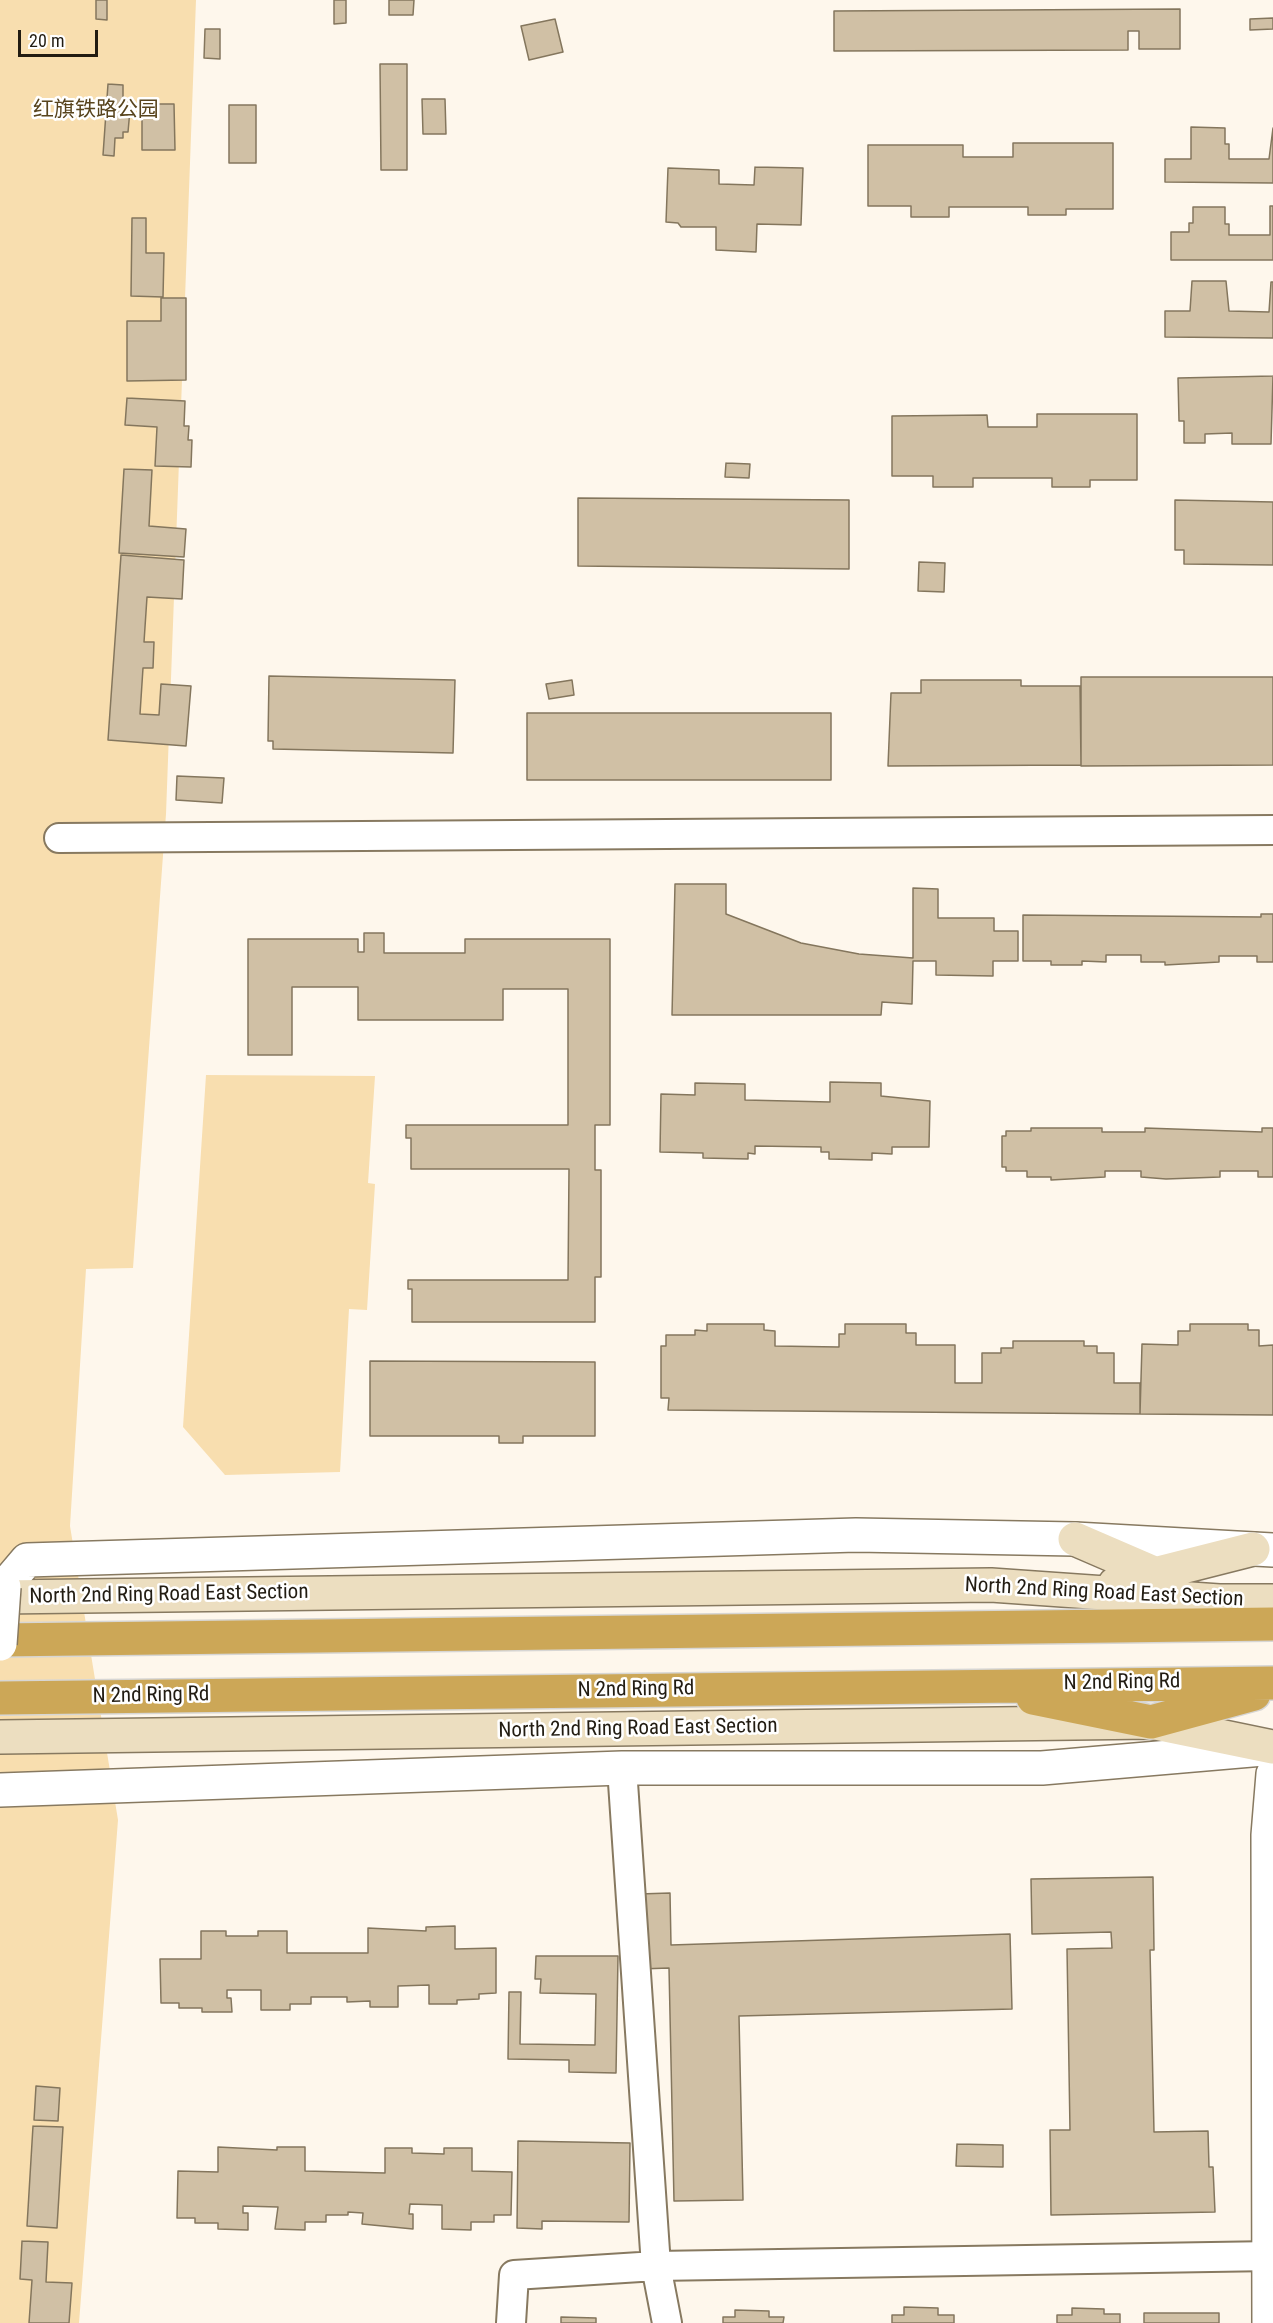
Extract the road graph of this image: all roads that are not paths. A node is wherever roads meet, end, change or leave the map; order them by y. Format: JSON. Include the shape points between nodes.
{"nodes":[{"id":1,"x":1273,"y":830,"type":"edge"},
{"id":2,"x":58,"y":838,"type":"dead end"},
{"id":3,"x":1075,"y":1539,"type":"junction"},
{"id":4,"x":1263,"y":1550,"type":"edge"},
{"id":5,"x":1156,"y":1574,"type":"junction"},
{"id":6,"x":1086,"y":1591,"type":"junction"},
{"id":7,"x":2,"y":1592,"type":"edge"},
{"id":8,"x":1273,"y":1600,"type":"edge"},
{"id":9,"x":1219,"y":1601,"type":"junction"},
{"id":10,"x":1273,"y":1618,"type":"edge"},
{"id":11,"x":1273,"y":1624,"type":"edge"},
{"id":12,"x":0,"y":1642,"type":"edge"},
{"id":13,"x":1273,"y":1683,"type":"edge"},
{"id":14,"x":972,"y":1685,"type":"junction"},
{"id":15,"x":1273,"y":1689,"type":"edge"},
{"id":16,"x":0,"y":1698,"type":"edge"},
{"id":17,"x":1151,"y":1722,"type":"junction"},
{"id":18,"x":0,"y":1737,"type":"edge"},
{"id":19,"x":1273,"y":1748,"type":"edge"},
{"id":20,"x":622,"y":1768,"type":"junction"},
{"id":21,"x":1273,"y":1774,"type":"edge"},
{"id":22,"x":0,"y":1790,"type":"edge"},
{"id":23,"x":1271,"y":2256,"type":"edge"},
{"id":24,"x":656,"y":2266,"type":"junction"},
{"id":25,"x":511,"y":2323,"type":"edge"},
{"id":26,"x":667,"y":2323,"type":"edge"},
{"id":27,"x":1269,"y":2323,"type":"edge"}],
"edges":[{"from":1,"to":2,"type":"street"},
{"from":3,"to":4,"type":"street"},
{"from":3,"to":5,"type":"main road"},
{"from":3,"to":7,"type":"street","via":[[856,1535],[27,1560]]},
{"from":4,"to":5,"type":"main road"},
{"from":5,"to":6,"type":"main road"},
{"from":5,"to":9,"type":"main road"},
{"from":6,"to":7,"type":"main road","name":"North 2nd Ring Road East Section","via":[[991,1585]]},
{"from":6,"to":9,"type":"main road","name":"North 2nd Ring Road East Section"},
{"from":7,"to":12,"type":"street","bridge":true},
{"from":8,"to":9,"type":"main road","name":"North 2nd Ring Road East Section"},
{"from":9,"to":10,"type":"highway"},
{"from":11,"to":12,"type":"highway"},
{"from":13,"to":14,"type":"highway","name":"N 2nd Ring Rd"},
{"from":14,"to":16,"type":"highway","name":"N 2nd Ring Rd"},
{"from":14,"to":17,"type":"highway"},
{"from":15,"to":17,"type":"highway"},
{"from":17,"to":18,"type":"main road","name":"North 2nd Ring Road East Section"},
{"from":17,"to":19,"type":"main road","name":"North 2nd Ring Road East Section"},
{"from":19,"to":20,"type":"street","via":[[1042,1768]]},
{"from":20,"to":22,"type":"street"},
{"from":20,"to":24,"type":"street"},
{"from":21,"to":23,"type":"street","via":[[1268,1835]]},
{"from":23,"to":24,"type":"street"},
{"from":23,"to":27,"type":"street"},
{"from":24,"to":25,"type":"street","via":[[514,2275]]},
{"from":24,"to":26,"type":"street"}]}
